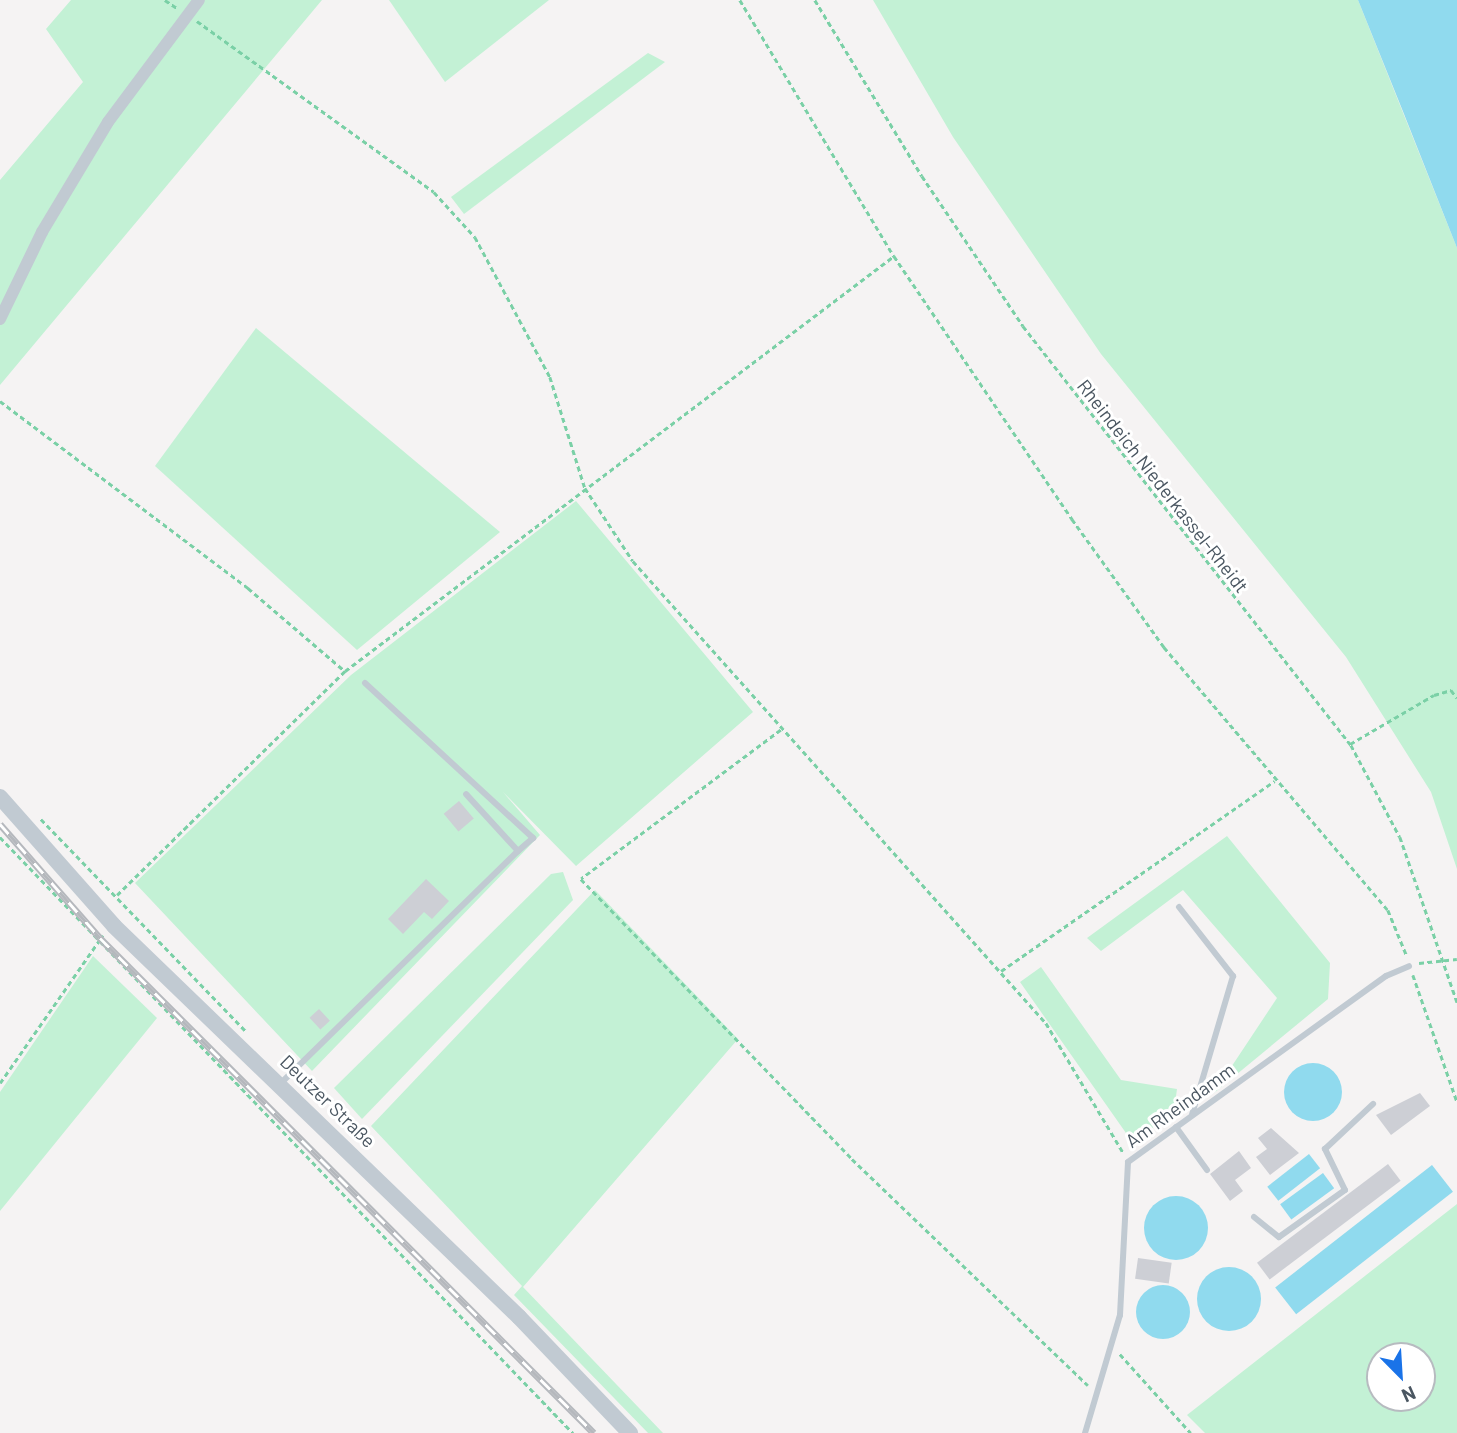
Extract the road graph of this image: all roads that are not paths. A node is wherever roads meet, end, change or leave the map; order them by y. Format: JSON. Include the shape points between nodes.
{"nodes":[{"id":1,"x":199,"y":0,"type":"edge"},
{"id":2,"x":0,"y":319,"type":"edge"},
{"id":3,"x":365,"y":683,"type":"dead end"},
{"id":4,"x":466,"y":794,"type":"dead end"},
{"id":5,"x":0,"y":797,"type":"edge"},
{"id":6,"x":518,"y":851,"type":"junction"},
{"id":7,"x":1179,"y":907,"type":"dead end"},
{"id":8,"x":1409,"y":967,"type":"road end"},
{"id":9,"x":280,"y":1084,"type":"junction"},
{"id":10,"x":1373,"y":1104,"type":"dead end"},
{"id":11,"x":1191,"y":1116,"type":"junction"},
{"id":12,"x":1176,"y":1127,"type":"junction"},
{"id":13,"x":1207,"y":1170,"type":"dead end"},
{"id":14,"x":1254,"y":1217,"type":"dead end"},
{"id":15,"x":630,"y":1433,"type":"edge"},
{"id":16,"x":1085,"y":1433,"type":"edge"}],
"edges":[{"from":1,"to":2,"type":"street","via":[[185,12],[101,133],[42,232]]},
{"from":3,"to":6,"type":"lane","via":[[533,838]]},
{"from":4,"to":6,"type":"lane"},
{"from":5,"to":9,"type":"street","name":"Deutzer Straße","via":[[114,926]]},
{"from":6,"to":9,"type":"lane"},
{"from":7,"to":11,"type":"lane","via":[[1233,976]]},
{"from":8,"to":11,"type":"lane","name":"Am Rheindamm","via":[[1386,976]]},
{"from":9,"to":15,"type":"street","name":"Deutzer Straße"},
{"from":10,"to":14,"type":"lane","via":[[1325,1149],[1345,1190],[1279,1237]]},
{"from":11,"to":12,"type":"lane","name":"Am Rheindamm"},
{"from":12,"to":13,"type":"lane"},
{"from":12,"to":16,"type":"lane","name":"Am Rheindamm","via":[[1128,1162],[1120,1315]]}]}
